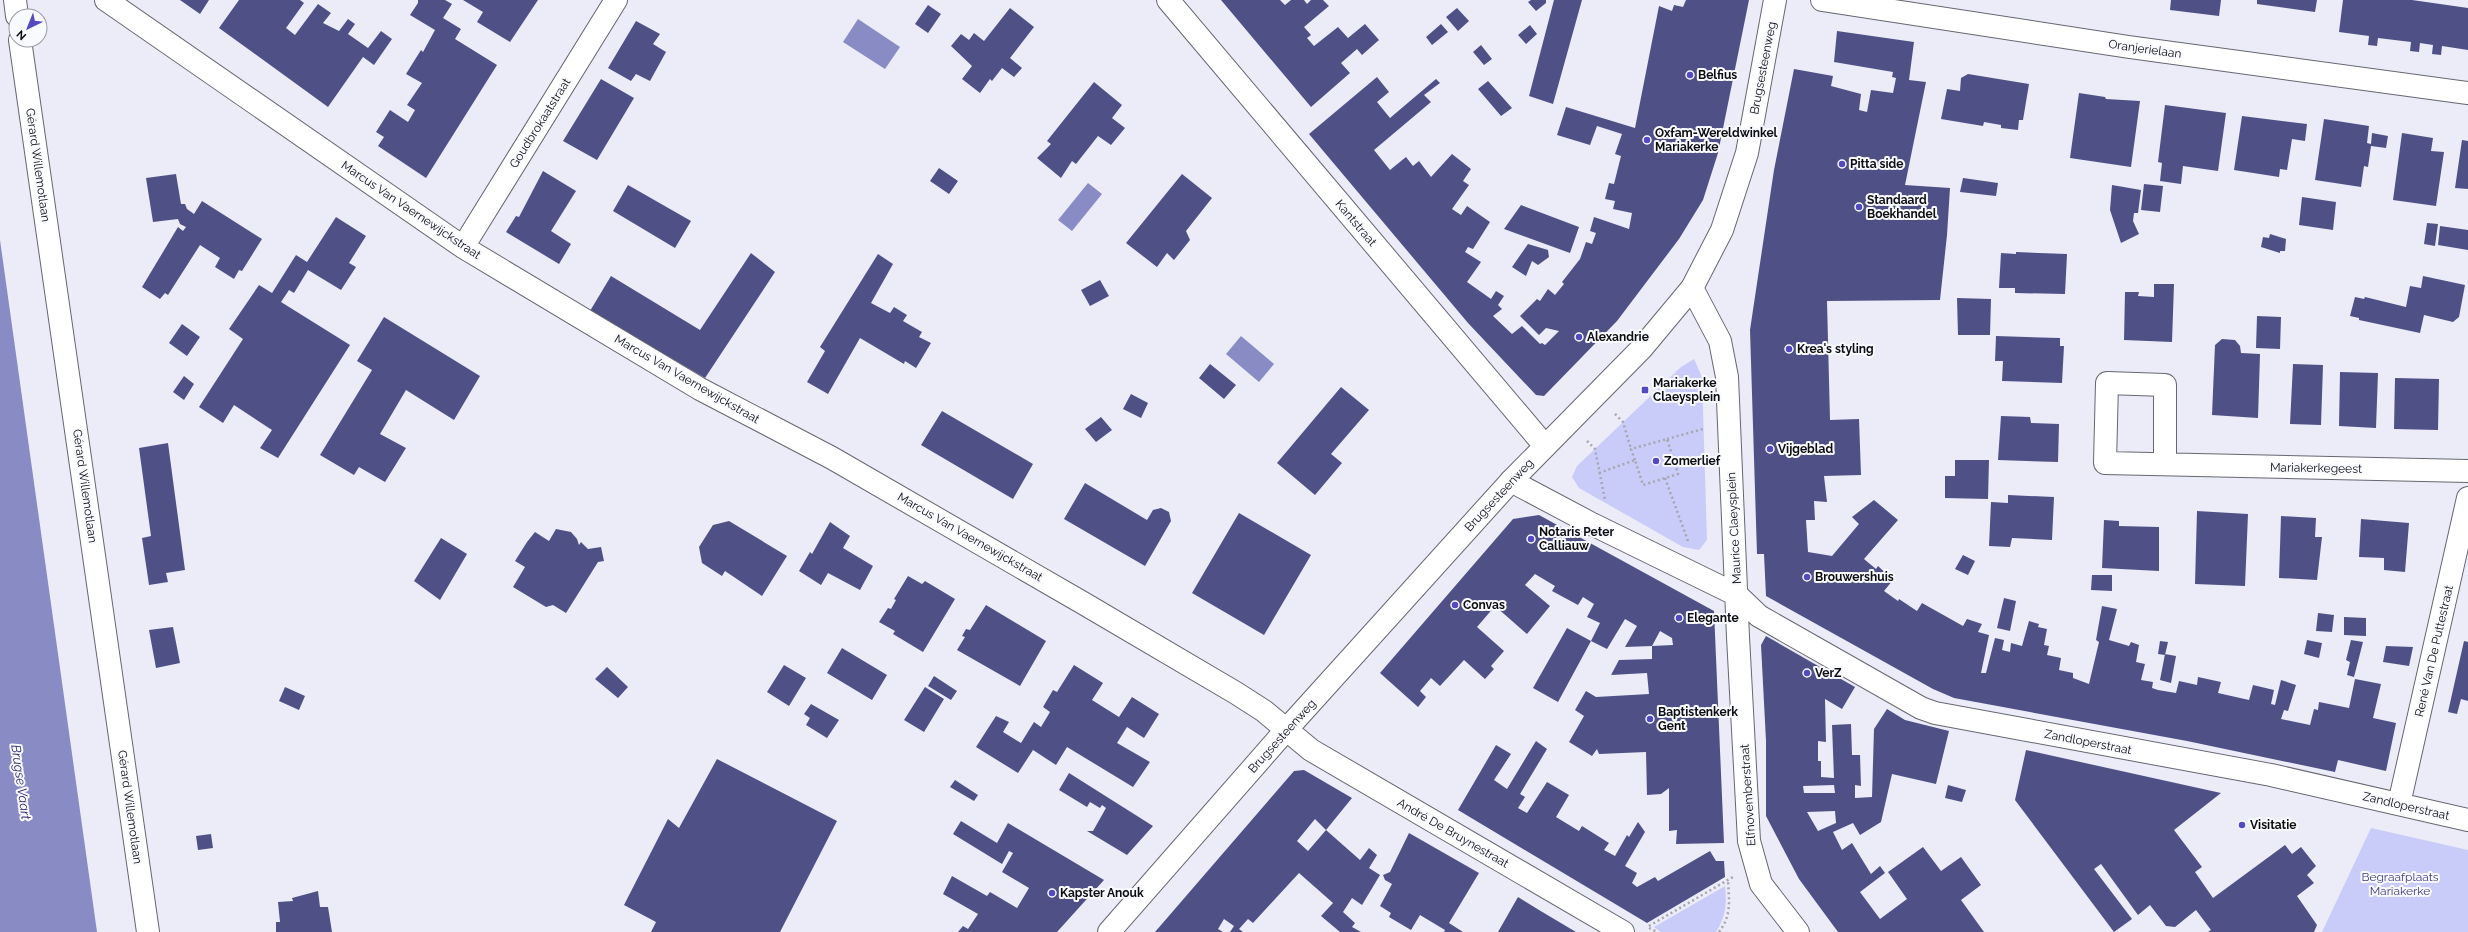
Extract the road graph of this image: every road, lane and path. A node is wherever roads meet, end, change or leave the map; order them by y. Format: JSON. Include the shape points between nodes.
{"nodes":[{"id":1,"x":106,"y":0,"type":"edge"},
{"id":2,"x":616,"y":0,"type":"edge"},
{"id":3,"x":1168,"y":0,"type":"edge"},
{"id":4,"x":1775,"y":0,"type":"edge"},
{"id":5,"x":1822,"y":0,"type":"edge"},
{"id":6,"x":21,"y":48,"type":"edge"},
{"id":7,"x":2468,"y":93,"type":"edge"},
{"id":8,"x":463,"y":247,"type":"junction"},
{"id":9,"x":1692,"y":288,"type":"junction"},
{"id":10,"x":1595,"y":395,"type":"junction"},
{"id":11,"x":1728,"y":417,"type":"junction"},
{"id":12,"x":1568,"y":422,"type":"junction"},
{"id":13,"x":1667,"y":439,"type":"junction"},
{"id":14,"x":1545,"y":446,"type":"junction"},
{"id":15,"x":1631,"y":449,"type":"junction"},
{"id":16,"x":1635,"y":460,"type":"junction"},
{"id":17,"x":2165,"y":464,"type":"dead end"},
{"id":18,"x":2468,"y":471,"type":"edge"},
{"id":19,"x":1599,"y":473,"type":"junction"},
{"id":20,"x":1665,"y":478,"type":"junction"},
{"id":21,"x":1511,"y":481,"type":"junction"},
{"id":22,"x":2468,"y":498,"type":"edge"},
{"id":23,"x":1592,"y":524,"type":"junction"},
{"id":24,"x":1691,"y":549,"type":"dead end"},
{"id":25,"x":1737,"y":595,"type":"junction"},
{"id":26,"x":1286,"y":730,"type":"junction"},
{"id":27,"x":2399,"y":804,"type":"junction"},
{"id":28,"x":2468,"y":820,"type":"edge"},
{"id":29,"x":1756,"y":864,"type":"junction"},
{"id":30,"x":1728,"y":880,"type":"junction"},
{"id":31,"x":1647,"y":927,"type":"junction"},
{"id":32,"x":1633,"y":931,"type":"edge"},
{"id":33,"x":148,"y":932,"type":"edge"},
{"id":34,"x":1109,"y":932,"type":"edge"},
{"id":35,"x":1657,"y":932,"type":"edge"},
{"id":36,"x":1719,"y":932,"type":"edge"},
{"id":37,"x":1798,"y":932,"type":"edge"}],
"edges":[{"from":1,"to":8,"type":"street","name":"Marcus Van Vaernewijckstraat"},
{"from":2,"to":8,"type":"street","name":"Goudbrokaatstraat"},
{"from":3,"to":14,"type":"street","name":"Kantstraat"},
{"from":4,"to":9,"type":"street","name":"Brugsesteenweg","via":[[1747,153],[1722,230]]},
{"from":5,"to":7,"type":"street","name":"Oranjerielaan","via":[[2129,47]]},
{"from":6,"to":33,"type":"street","name":"Gérard Willemotlaan"},
{"from":8,"to":26,"type":"street","name":"Marcus Van Vaernewijckstraat","via":[[700,389],[832,458],[1084,602],[1236,693]]},
{"from":9,"to":10,"type":"street","name":"Brugsesteenweg","via":[[1642,348]]},
{"from":9,"to":11,"type":"street","name":"Maurice Claeysplein","via":[[1720,341],[1727,377]]},
{"from":10,"to":12,"type":"street","name":"Brugsesteenweg"},
{"from":10,"to":15,"type":"path","via":[[1623,422]]},
{"from":11,"to":13,"type":"path","via":[[1704,429]]},
{"from":11,"to":25,"type":"street","name":"Maurice Claeysplein"},
{"from":12,"to":14,"type":"street","name":"Brugsesteenweg"},
{"from":12,"to":19,"type":"path","via":[[1595,449]]},
{"from":13,"to":15,"type":"path"},
{"from":13,"to":20,"type":"path","via":[[1678,474]]},
{"from":14,"to":21,"type":"street","name":"Brugsesteenweg"},
{"from":15,"to":16,"type":"path"},
{"from":16,"to":19,"type":"path"},
{"from":16,"to":20,"type":"path","via":[[1643,485]]},
{"from":17,"to":18,"type":"street","name":"Mariakerkegeest"},
{"from":19,"to":23,"type":"path","via":[[1606,503]]},
{"from":20,"to":24,"type":"path"},
{"from":21,"to":23,"type":"street","name":"Maurice Claeysplein"},
{"from":21,"to":26,"type":"street","name":"Brugsesteenweg"},
{"from":22,"to":27,"type":"street","name":"René Van De Puttestraat"},
{"from":23,"to":25,"type":"street","name":"Maurice Claeysplein"},
{"from":25,"to":27,"type":"street","name":"Zandloperstraat","via":[[1759,616],[1921,708],[1935,713],[2271,775]]},
{"from":25,"to":29,"type":"street","name":"Elfnovemberstraat","via":[[1749,841]]},
{"from":26,"to":32,"type":"street","name":"André De Bruynestraat","via":[[1311,750]]},
{"from":26,"to":34,"type":"street","name":"Brugsesteenweg"},
{"from":27,"to":28,"type":"street","name":"Zandloperstraat"},
{"from":29,"to":30,"type":"path"},
{"from":29,"to":37,"type":"street","name":"Elfnovemberstraat","via":[[1761,884]]},
{"from":30,"to":31,"type":"path"},
{"from":30,"to":36,"type":"path","via":[[1730,907],[1727,920]]},
{"from":31,"to":32,"type":"path"},
{"from":31,"to":35,"type":"path"}]}
